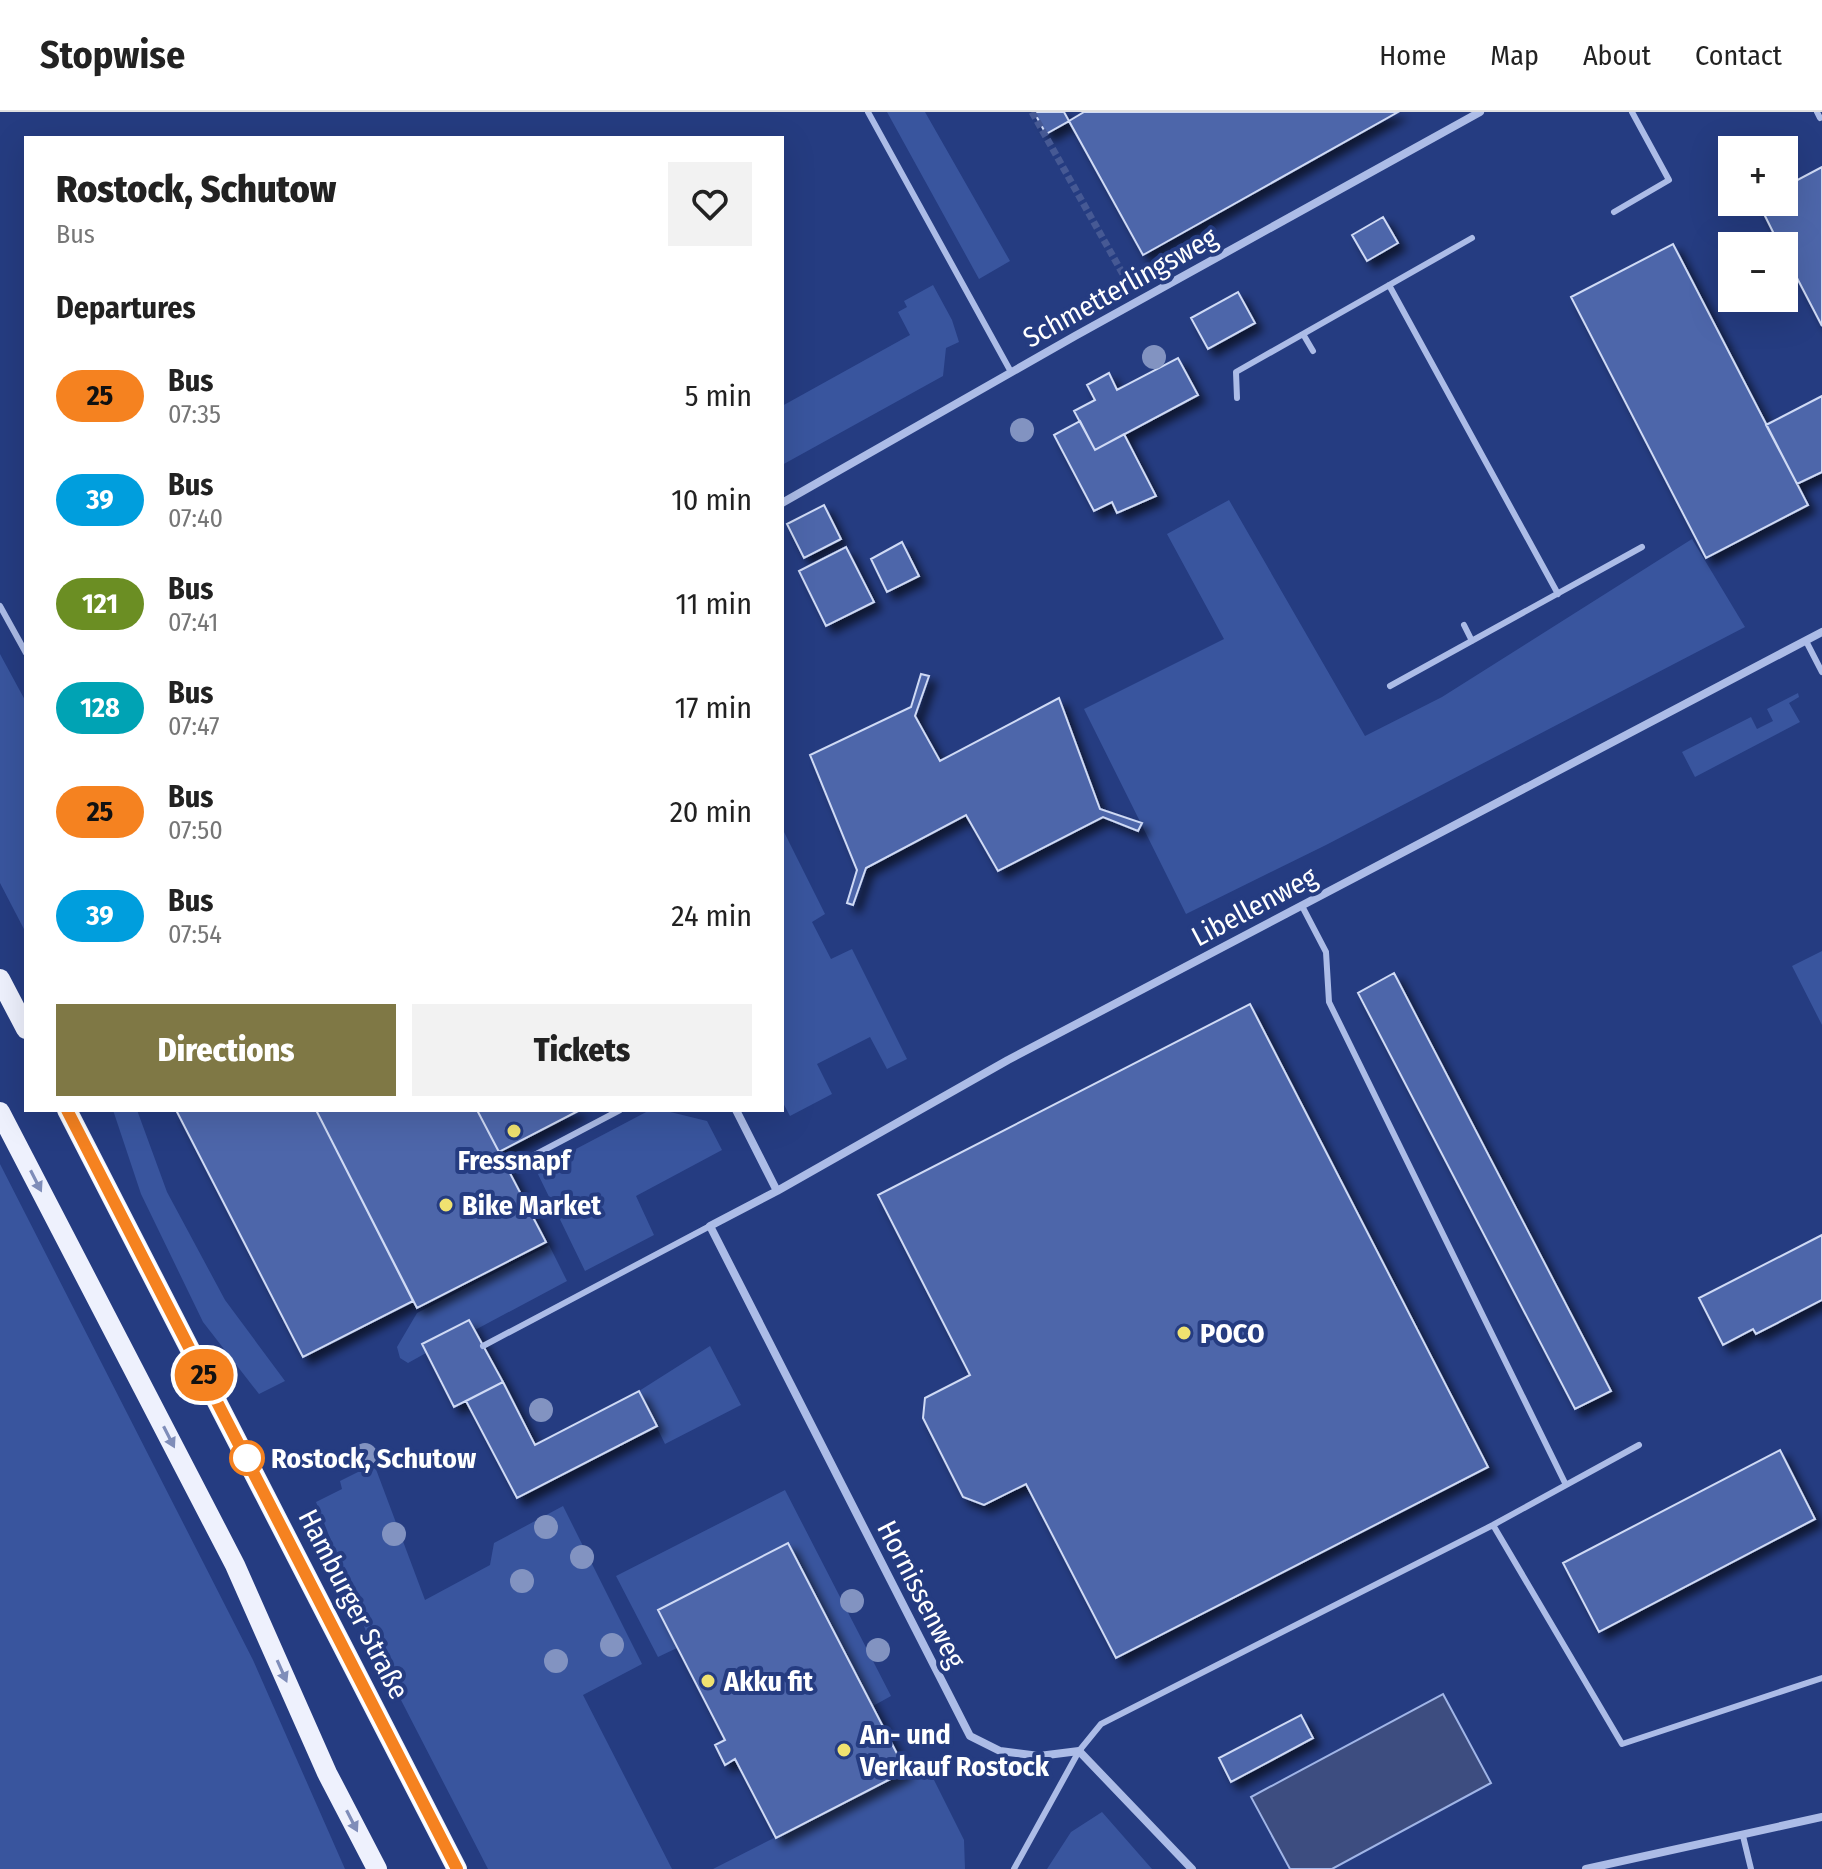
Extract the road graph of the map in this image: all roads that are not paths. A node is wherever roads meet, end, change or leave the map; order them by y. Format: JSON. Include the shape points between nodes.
{"nodes":[{"id":1,"x":868,"y":112,"type":"edge"},
{"id":2,"x":1480,"y":112,"type":"edge"},
{"id":3,"x":1632,"y":112,"type":"edge"},
{"id":4,"x":1614,"y":212,"type":"dead end"},
{"id":5,"x":1472,"y":238,"type":"dead end"},
{"id":6,"x":1389,"y":285,"type":"junction"},
{"id":7,"x":1303,"y":334,"type":"junction"},
{"id":8,"x":1313,"y":351,"type":"dead end"},
{"id":9,"x":1011,"y":372,"type":"junction"},
{"id":10,"x":1237,"y":398,"type":"dead end"},
{"id":11,"x":784,"y":502,"type":"edge"},
{"id":12,"x":1642,"y":547,"type":"dead end"},
{"id":13,"x":1558,"y":594,"type":"junction"},
{"id":14,"x":0,"y":606,"type":"edge"},
{"id":15,"x":1464,"y":625,"type":"dead end"},
{"id":16,"x":1822,"y":632,"type":"edge"},
{"id":17,"x":1472,"y":641,"type":"junction"},
{"id":18,"x":1806,"y":641,"type":"junction"},
{"id":19,"x":24,"y":649,"type":"edge"},
{"id":20,"x":1822,"y":672,"type":"edge"},
{"id":21,"x":1390,"y":686,"type":"dead end"},
{"id":22,"x":1302,"y":906,"type":"junction"},
{"id":23,"x":0,"y":979,"type":"edge"},
{"id":24,"x":24,"y":1025,"type":"edge"},
{"id":25,"x":0,"y":1112,"type":"edge"},
{"id":26,"x":68,"y":1112,"type":"edge"},
{"id":27,"x":616,"y":1112,"type":"edge"},
{"id":28,"x":737,"y":1112,"type":"edge"},
{"id":29,"x":508,"y":1169,"type":"dead end"},
{"id":30,"x":777,"y":1191,"type":"junction"},
{"id":31,"x":710,"y":1226,"type":"junction"},
{"id":32,"x":483,"y":1346,"type":"dead end"},
{"id":33,"x":1639,"y":1445,"type":"dead end"},
{"id":34,"x":1566,"y":1485,"type":"junction"},
{"id":35,"x":1493,"y":1525,"type":"junction"},
{"id":36,"x":1822,"y":1678,"type":"edge"},
{"id":37,"x":1079,"y":1751,"type":"junction"},
{"id":38,"x":1822,"y":1817,"type":"edge"},
{"id":39,"x":1743,"y":1836,"type":"junction"},
{"id":40,"x":377,"y":1869,"type":"edge"},
{"id":41,"x":457,"y":1869,"type":"edge"},
{"id":42,"x":1014,"y":1869,"type":"edge"},
{"id":43,"x":1192,"y":1869,"type":"edge"},
{"id":44,"x":1586,"y":1869,"type":"edge"},
{"id":45,"x":1751,"y":1869,"type":"edge"}],
"edges":[{"from":1,"to":9,"type":"lane"},
{"from":2,"to":9,"type":"street","name":"Schmetterlingsweg"},
{"from":3,"to":4,"type":"lane","via":[[1669,180]]},
{"from":5,"to":6,"type":"lane"},
{"from":6,"to":7,"type":"lane"},
{"from":6,"to":13,"type":"lane"},
{"from":7,"to":8,"type":"lane"},
{"from":7,"to":10,"type":"lane","via":[[1236,372]]},
{"from":9,"to":11,"type":"street","name":"Schmetterlingsweg"},
{"from":12,"to":13,"type":"lane"},
{"from":13,"to":17,"type":"lane"},
{"from":14,"to":19,"type":"lane"},
{"from":15,"to":17,"type":"lane"},
{"from":16,"to":18,"type":"street","name":"Libellenweg"},
{"from":17,"to":21,"type":"lane"},
{"from":18,"to":20,"type":"lane"},
{"from":18,"to":22,"type":"street","name":"Libellenweg"},
{"from":22,"to":30,"type":"street","name":"Libellenweg","via":[[1008,1060]]},
{"from":22,"to":34,"type":"lane","via":[[1326,952],[1329,1002]]},
{"from":23,"to":24,"type":"main road"},
{"from":25,"to":40,"type":"main road","one_way":true,"via":[[235,1565],[327,1773]]},
{"from":26,"to":41,"type":"main road","name":"Hamburger Straße"},
{"from":27,"to":29,"type":"lane"},
{"from":28,"to":30,"type":"street"},
{"from":30,"to":31,"type":"street","name":"Libellenweg"},
{"from":31,"to":32,"type":"lane"},
{"from":31,"to":37,"type":"street","name":"Hornissenweg","via":[[970,1736],[1000,1751],[1039,1756]]},
{"from":33,"to":34,"type":"lane"},
{"from":34,"to":35,"type":"lane"},
{"from":35,"to":36,"type":"lane","via":[[1622,1744]]},
{"from":35,"to":37,"type":"lane","via":[[1101,1724]]},
{"from":37,"to":42,"type":"lane"},
{"from":37,"to":43,"type":"street"},
{"from":38,"to":39,"type":"street"},
{"from":39,"to":44,"type":"street"},
{"from":39,"to":45,"type":"lane"}]}
